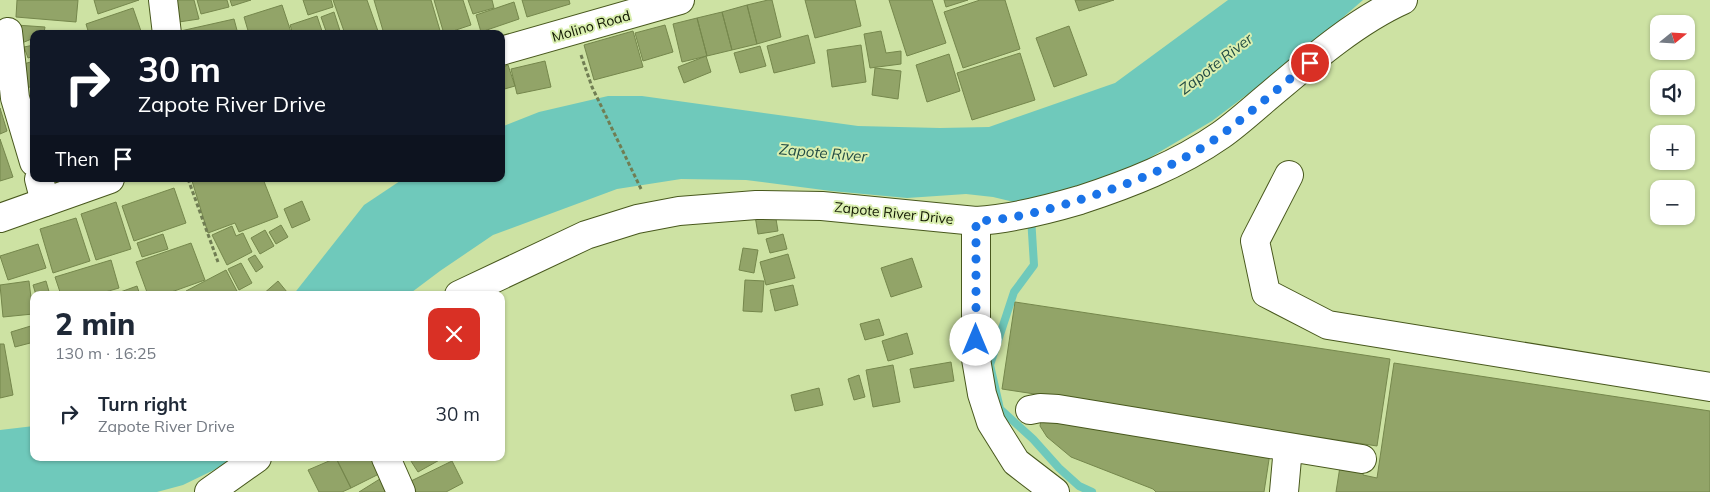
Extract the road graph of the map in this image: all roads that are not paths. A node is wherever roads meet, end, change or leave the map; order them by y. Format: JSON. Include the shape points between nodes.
{"nodes":[{"id":1,"x":163,"y":0,"type":"edge"},
{"id":2,"x":680,"y":0,"type":"edge"},
{"id":3,"x":1403,"y":0,"type":"edge"},
{"id":4,"x":167,"y":30,"type":"edge"},
{"id":5,"x":8,"y":32,"type":"dead end"},
{"id":6,"x":505,"y":50,"type":"edge"},
{"id":7,"x":30,"y":149,"type":"edge"},
{"id":8,"x":1289,"y":175,"type":"dead end"},
{"id":9,"x":91,"y":182,"type":"edge"},
{"id":10,"x":42,"y":190,"type":"edge"},
{"id":11,"x":0,"y":218,"type":"edge"},
{"id":12,"x":982,"y":221,"type":"junction"},
{"id":13,"x":467,"y":291,"type":"edge"},
{"id":14,"x":1710,"y":387,"type":"edge"},
{"id":15,"x":1030,"y":410,"type":"dead end"},
{"id":16,"x":1288,"y":447,"type":"junction"},
{"id":17,"x":1362,"y":459,"type":"dead end"},
{"id":18,"x":253,"y":461,"type":"edge"},
{"id":19,"x":387,"y":461,"type":"edge"},
{"id":20,"x":209,"y":492,"type":"edge"},
{"id":21,"x":401,"y":492,"type":"edge"},
{"id":22,"x":1055,"y":492,"type":"edge"},
{"id":23,"x":1284,"y":492,"type":"edge"}],
"edges":[{"from":1,"to":4,"type":"main road"},
{"from":2,"to":6,"type":"main road","name":"Molino Road"},
{"from":3,"to":12,"type":"main road","name":"Zapote River Drive","via":[[1363,22],[1221,135],[1168,166],[1138,180],[1047,210]]},
{"from":5,"to":7,"type":"main road","via":[[15,98]]},
{"from":8,"to":14,"type":"main road","via":[[1255,241],[1266,293],[1328,325]]},
{"from":9,"to":10,"type":"main road"},
{"from":10,"to":11,"type":"main road"},
{"from":12,"to":13,"type":"main road","name":"Zapote River Drive","via":[[822,206],[756,205],[680,211],[586,234]]},
{"from":12,"to":22,"type":"main road","via":[[976,360],[982,394],[991,422],[1016,462]]},
{"from":15,"to":16,"type":"main road","via":[[1058,410]]},
{"from":16,"to":17,"type":"main road"},
{"from":16,"to":23,"type":"main road"},
{"from":18,"to":20,"type":"main road"},
{"from":19,"to":21,"type":"main road"}]}
